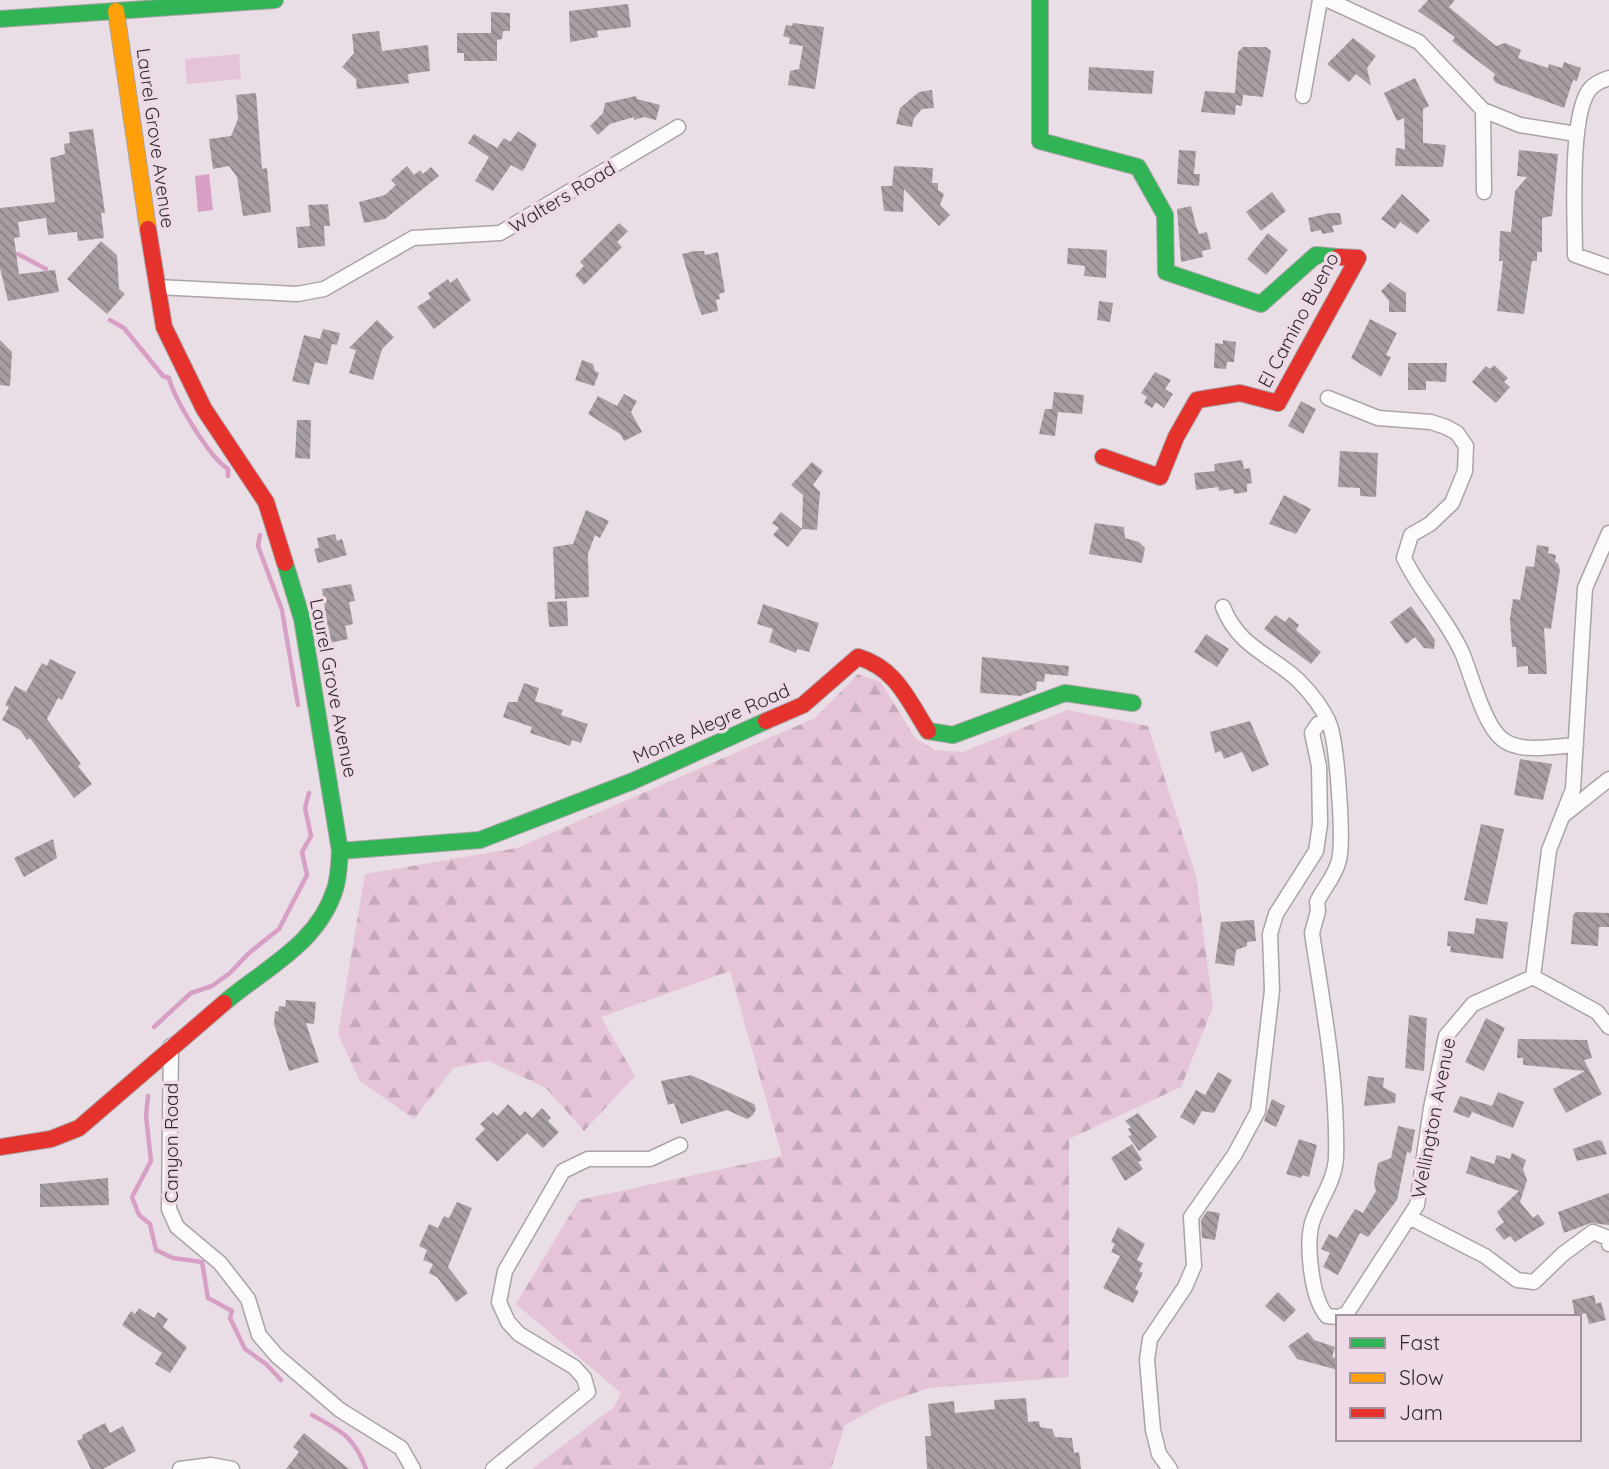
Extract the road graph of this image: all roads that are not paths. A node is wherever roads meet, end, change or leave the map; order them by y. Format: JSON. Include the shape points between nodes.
{"nodes":[{"id":1,"x":275,"y":0,"type":"edge"},
{"id":2,"x":1040,"y":0,"type":"edge"},
{"id":3,"x":1320,"y":0,"type":"edge"},
{"id":4,"x":1328,"y":0,"type":"edge"},
{"id":5,"x":116,"y":11,"type":"junction"},
{"id":6,"x":0,"y":19,"type":"edge"},
{"id":7,"x":1609,"y":78,"type":"edge"},
{"id":8,"x":1303,"y":96,"type":"dead end"},
{"id":9,"x":1483,"y":110,"type":"junction"},
{"id":10,"x":678,"y":127,"type":"dead end"},
{"id":11,"x":1576,"y":134,"type":"junction"},
{"id":12,"x":1484,"y":192,"type":"dead end"},
{"id":13,"x":1609,"y":267,"type":"edge"},
{"id":14,"x":157,"y":287,"type":"junction"},
{"id":15,"x":1328,"y":398,"type":"dead end"},
{"id":16,"x":1103,"y":457,"type":"dead end"},
{"id":17,"x":1609,"y":533,"type":"edge"},
{"id":18,"x":1223,"y":607,"type":"dead end"},
{"id":19,"x":1133,"y":703,"type":"dead end"},
{"id":20,"x":1328,"y":720,"type":"junction"},
{"id":21,"x":1576,"y":745,"type":"junction"},
{"id":22,"x":1609,"y":779,"type":"edge"},
{"id":23,"x":1564,"y":815,"type":"junction"},
{"id":24,"x":340,"y":851,"type":"junction"},
{"id":25,"x":1533,"y":977,"type":"junction"},
{"id":26,"x":1609,"y":1027,"type":"edge"},
{"id":27,"x":172,"y":1046,"type":"junction"},
{"id":28,"x":680,"y":1146,"type":"dead end"},
{"id":29,"x":0,"y":1147,"type":"edge"},
{"id":30,"x":1409,"y":1217,"type":"junction"},
{"id":31,"x":1609,"y":1244,"type":"edge"},
{"id":32,"x":1342,"y":1315,"type":"edge"},
{"id":33,"x":1336,"y":1317,"type":"edge"},
{"id":34,"x":180,"y":1469,"type":"edge"},
{"id":35,"x":232,"y":1469,"type":"edge"},
{"id":36,"x":413,"y":1469,"type":"edge"},
{"id":37,"x":493,"y":1469,"type":"edge"},
{"id":38,"x":1170,"y":1469,"type":"edge"}],
"edges":[{"from":1,"to":5,"type":"street"},
{"from":2,"to":16,"type":"street","name":"El Camino Bueno","via":[[1040,141],[1138,167],[1165,215],[1166,272],[1261,304],[1317,255],[1358,258],[1278,403],[1240,393],[1197,400],[1160,477]]},
{"from":3,"to":8,"type":"street"},
{"from":4,"to":9,"type":"street","via":[[1419,41]]},
{"from":5,"to":6,"type":"street"},
{"from":5,"to":14,"type":"street","name":"Laurel Grove Avenue"},
{"from":7,"to":11,"type":"street","via":[[1590,89]]},
{"from":9,"to":11,"type":"street","via":[[1520,125]]},
{"from":9,"to":12,"type":"street"},
{"from":10,"to":14,"type":"street","name":"Walters Road","via":[[500,233],[413,238],[324,289],[297,294]]},
{"from":11,"to":13,"type":"street","via":[[1575,255]]},
{"from":14,"to":24,"type":"street","name":"Laurel Grove Avenue","via":[[164,327],[177,359],[204,409],[267,502],[302,619]]},
{"from":15,"to":21,"type":"street","via":[[1362,414],[1431,422],[1457,433],[1466,446],[1461,486],[1441,514],[1411,535],[1404,558],[1462,652],[1501,739],[1516,746]]},
{"from":17,"to":21,"type":"street","via":[[1586,588]]},
{"from":18,"to":20,"type":"street","name":"Wellington Avenue","via":[[1231,628],[1297,679]]},
{"from":19,"to":24,"type":"street","name":"Monte Alegre Road","via":[[1065,693],[953,735],[928,731],[892,673],[875,661],[858,657],[803,705],[633,781],[480,840]]},
{"from":20,"to":33,"type":"street","name":"Wellington Avenue","via":[[1333,732],[1341,843],[1334,876],[1317,902],[1312,933],[1334,1087],[1336,1158],[1332,1180],[1311,1224],[1311,1270],[1318,1306],[1327,1316]]},
{"from":20,"to":38,"type":"street","via":[[1312,733],[1321,791],[1316,851],[1276,914],[1270,934],[1272,990],[1258,1111],[1235,1154],[1191,1217],[1194,1266],[1150,1339],[1147,1360],[1153,1430]]},
{"from":21,"to":23,"type":"street","via":[[1573,789]]},
{"from":22,"to":23,"type":"street"},
{"from":23,"to":25,"type":"street","via":[[1549,849]]},
{"from":24,"to":27,"type":"street","name":"Laurel Grove Avenue","via":[[336,887],[322,919],[293,951]]},
{"from":25,"to":26,"type":"street","via":[[1597,1012]]},
{"from":25,"to":30,"type":"street","name":"Wellington Avenue","via":[[1473,1004],[1446,1036],[1417,1205]]},
{"from":27,"to":29,"type":"street","name":"Laurel Grove Avenue","via":[[79,1128],[51,1139]]},
{"from":27,"to":36,"type":"street","name":"Canyon Road","via":[[169,1209],[177,1227],[220,1263],[248,1300],[259,1335],[277,1356],[340,1410],[401,1448]]},
{"from":28,"to":37,"type":"street","via":[[650,1159],[576,1162],[553,1186],[505,1271],[499,1302],[519,1334],[574,1367],[588,1392]]},
{"from":30,"to":31,"type":"street","via":[[1485,1256],[1517,1280],[1534,1282],[1593,1232],[1608,1238]]},
{"from":30,"to":32,"type":"street","name":"Wellington Avenue"},
{"from":34,"to":35,"type":"street","via":[[211,1465]]}]}
